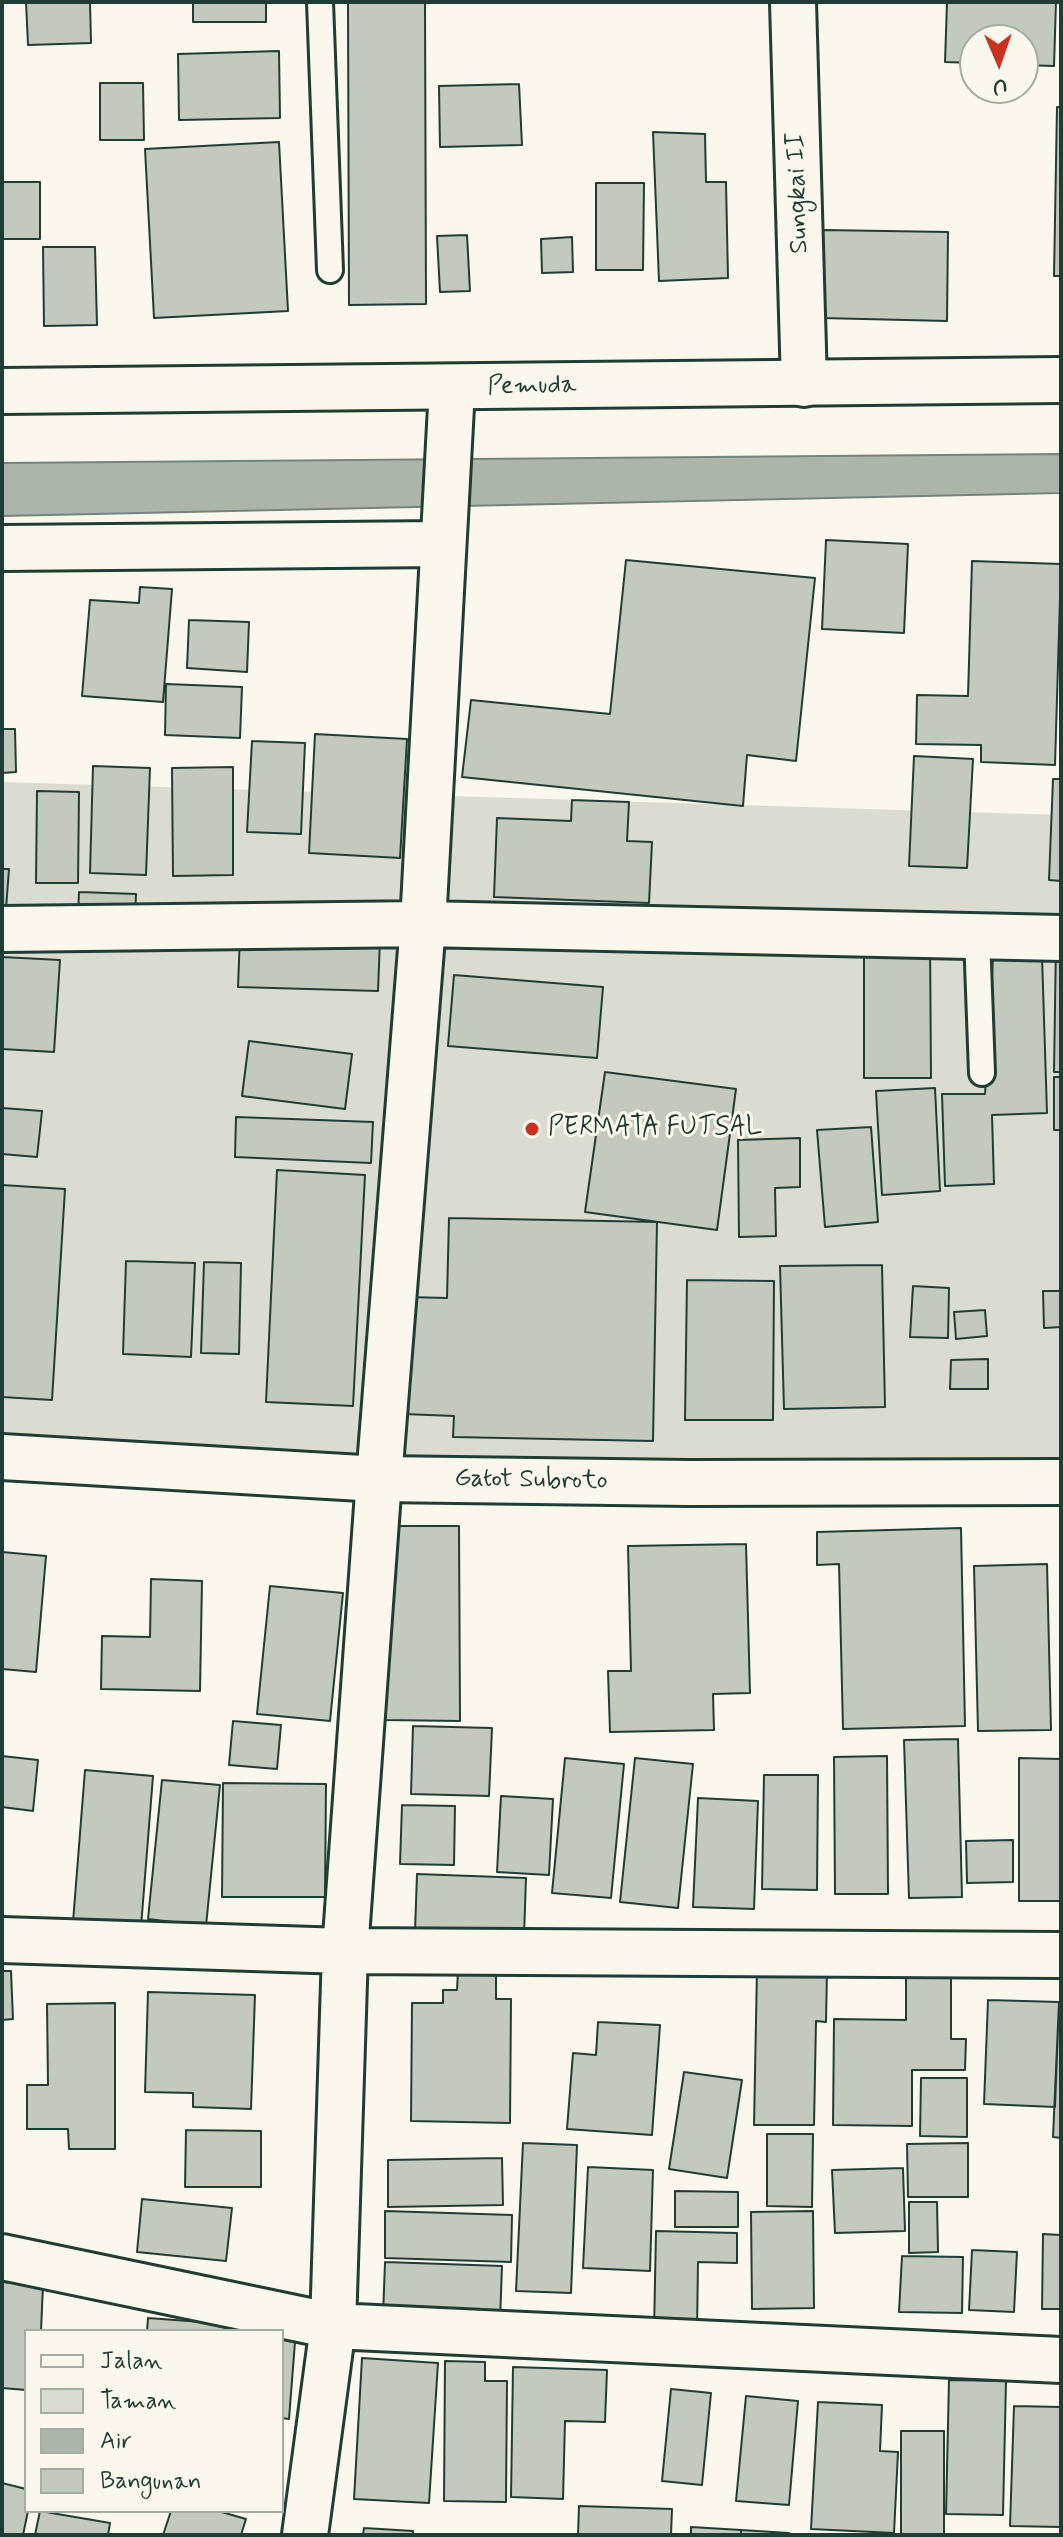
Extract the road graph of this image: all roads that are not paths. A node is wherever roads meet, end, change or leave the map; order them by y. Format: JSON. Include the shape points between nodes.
{"nodes":[{"id":1,"x":320,"y":2,"type":"edge"},
{"id":2,"x":793,"y":2,"type":"edge"},
{"id":3,"x":330,"y":270,"type":"dead end"},
{"id":4,"x":1061,"y":380,"type":"edge"},
{"id":5,"x":804,"y":384,"type":"junction"},
{"id":6,"x":452,"y":388,"type":"junction"},
{"id":7,"x":2,"y":391,"type":"edge"},
{"id":8,"x":444,"y":527,"type":"junction"},
{"id":9,"x":2,"y":548,"type":"edge"},
{"id":10,"x":423,"y":924,"type":"junction"},
{"id":11,"x":2,"y":929,"type":"edge"},
{"id":12,"x":977,"y":936,"type":"junction"},
{"id":13,"x":1061,"y":938,"type":"edge"},
{"id":14,"x":982,"y":1073,"type":"dead end"},
{"id":15,"x":2,"y":1457,"type":"edge"},
{"id":16,"x":379,"y":1479,"type":"junction"},
{"id":17,"x":1061,"y":1482,"type":"edge"},
{"id":18,"x":2,"y":1940,"type":"edge"},
{"id":19,"x":345,"y":1951,"type":"junction"},
{"id":20,"x":1061,"y":1955,"type":"edge"},
{"id":21,"x":2,"y":2257,"type":"edge"},
{"id":22,"x":333,"y":2326,"type":"junction"},
{"id":23,"x":1061,"y":2360,"type":"edge"},
{"id":24,"x":305,"y":2535,"type":"edge"}],
"edges":[{"from":1,"to":3,"type":"lane"},
{"from":2,"to":5,"type":"street","name":"Sungkai II"},
{"from":4,"to":5,"type":"street","name":"Pemuda"},
{"from":5,"to":6,"type":"street","name":"Pemuda"},
{"from":6,"to":7,"type":"street","name":"Pemuda"},
{"from":6,"to":8,"type":"street"},
{"from":8,"to":9,"type":"street"},
{"from":8,"to":10,"type":"street"},
{"from":10,"to":11,"type":"street"},
{"from":10,"to":12,"type":"street"},
{"from":10,"to":16,"type":"street"},
{"from":12,"to":13,"type":"street"},
{"from":12,"to":14,"type":"lane"},
{"from":15,"to":16,"type":"street","name":"Gatot Subroto"},
{"from":16,"to":17,"type":"street","name":"Gatot Subroto"},
{"from":16,"to":19,"type":"street"},
{"from":18,"to":19,"type":"street"},
{"from":19,"to":20,"type":"street"},
{"from":19,"to":22,"type":"street"},
{"from":21,"to":22,"type":"street"},
{"from":22,"to":23,"type":"street"},
{"from":22,"to":24,"type":"street"}]}
